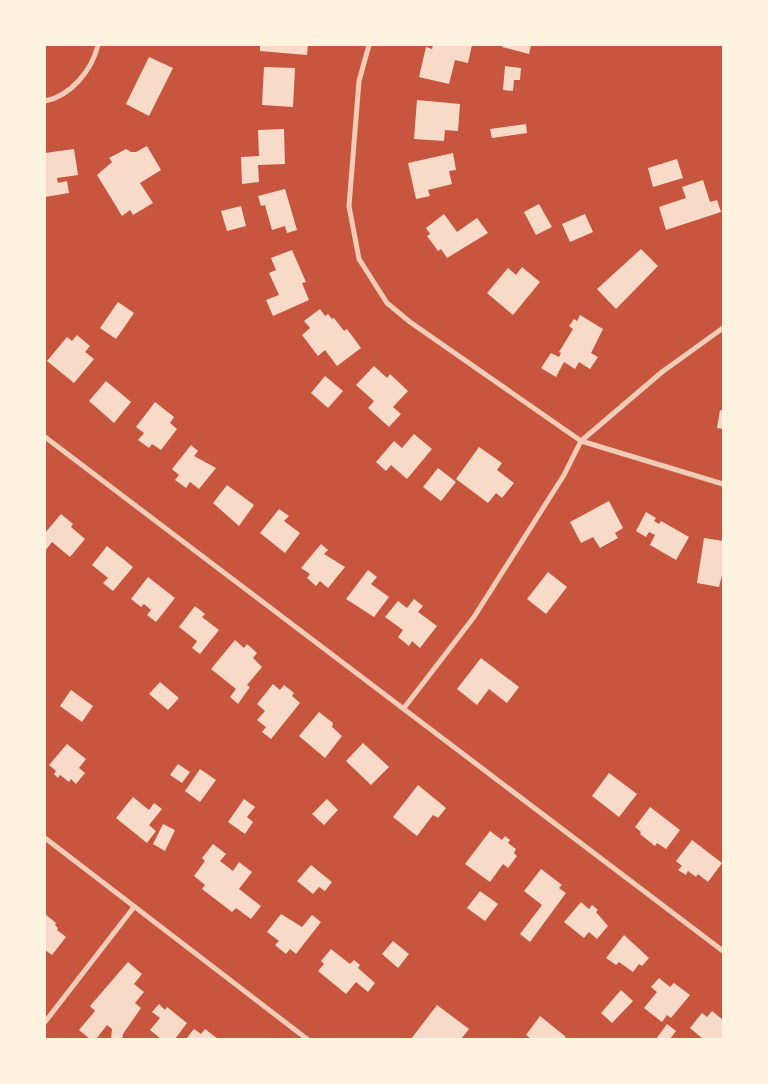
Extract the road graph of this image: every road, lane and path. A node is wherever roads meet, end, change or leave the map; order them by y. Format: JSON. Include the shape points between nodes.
{"nodes":[{"id":1,"x":98,"y":45,"type":"edge"},
{"id":2,"x":368,"y":45,"type":"edge"},
{"id":3,"x":45,"y":101,"type":"edge"},
{"id":4,"x":723,"y":328,"type":"edge"},
{"id":5,"x":45,"y":437,"type":"edge"},
{"id":6,"x":581,"y":441,"type":"junction"},
{"id":7,"x":723,"y":484,"type":"edge"},
{"id":8,"x":404,"y":708,"type":"junction"},
{"id":9,"x":45,"y":838,"type":"edge"},
{"id":10,"x":134,"y":907,"type":"junction"},
{"id":11,"x":723,"y":951,"type":"edge"},
{"id":12,"x":45,"y":1022,"type":"edge"},
{"id":13,"x":307,"y":1039,"type":"edge"}],
"edges":[{"from":1,"to":3,"type":"street","via":[[79,82],[53,100]]},
{"from":2,"to":6,"type":"street","via":[[358,81],[348,206],[359,259],[388,303],[410,322]]},
{"from":4,"to":6,"type":"street","via":[[662,372]]},
{"from":5,"to":8,"type":"street"},
{"from":6,"to":7,"type":"street"},
{"from":6,"to":8,"type":"street","via":[[564,475],[474,617]]},
{"from":8,"to":11,"type":"street"},
{"from":9,"to":10,"type":"street"},
{"from":10,"to":12,"type":"street"},
{"from":10,"to":13,"type":"street"}]}
